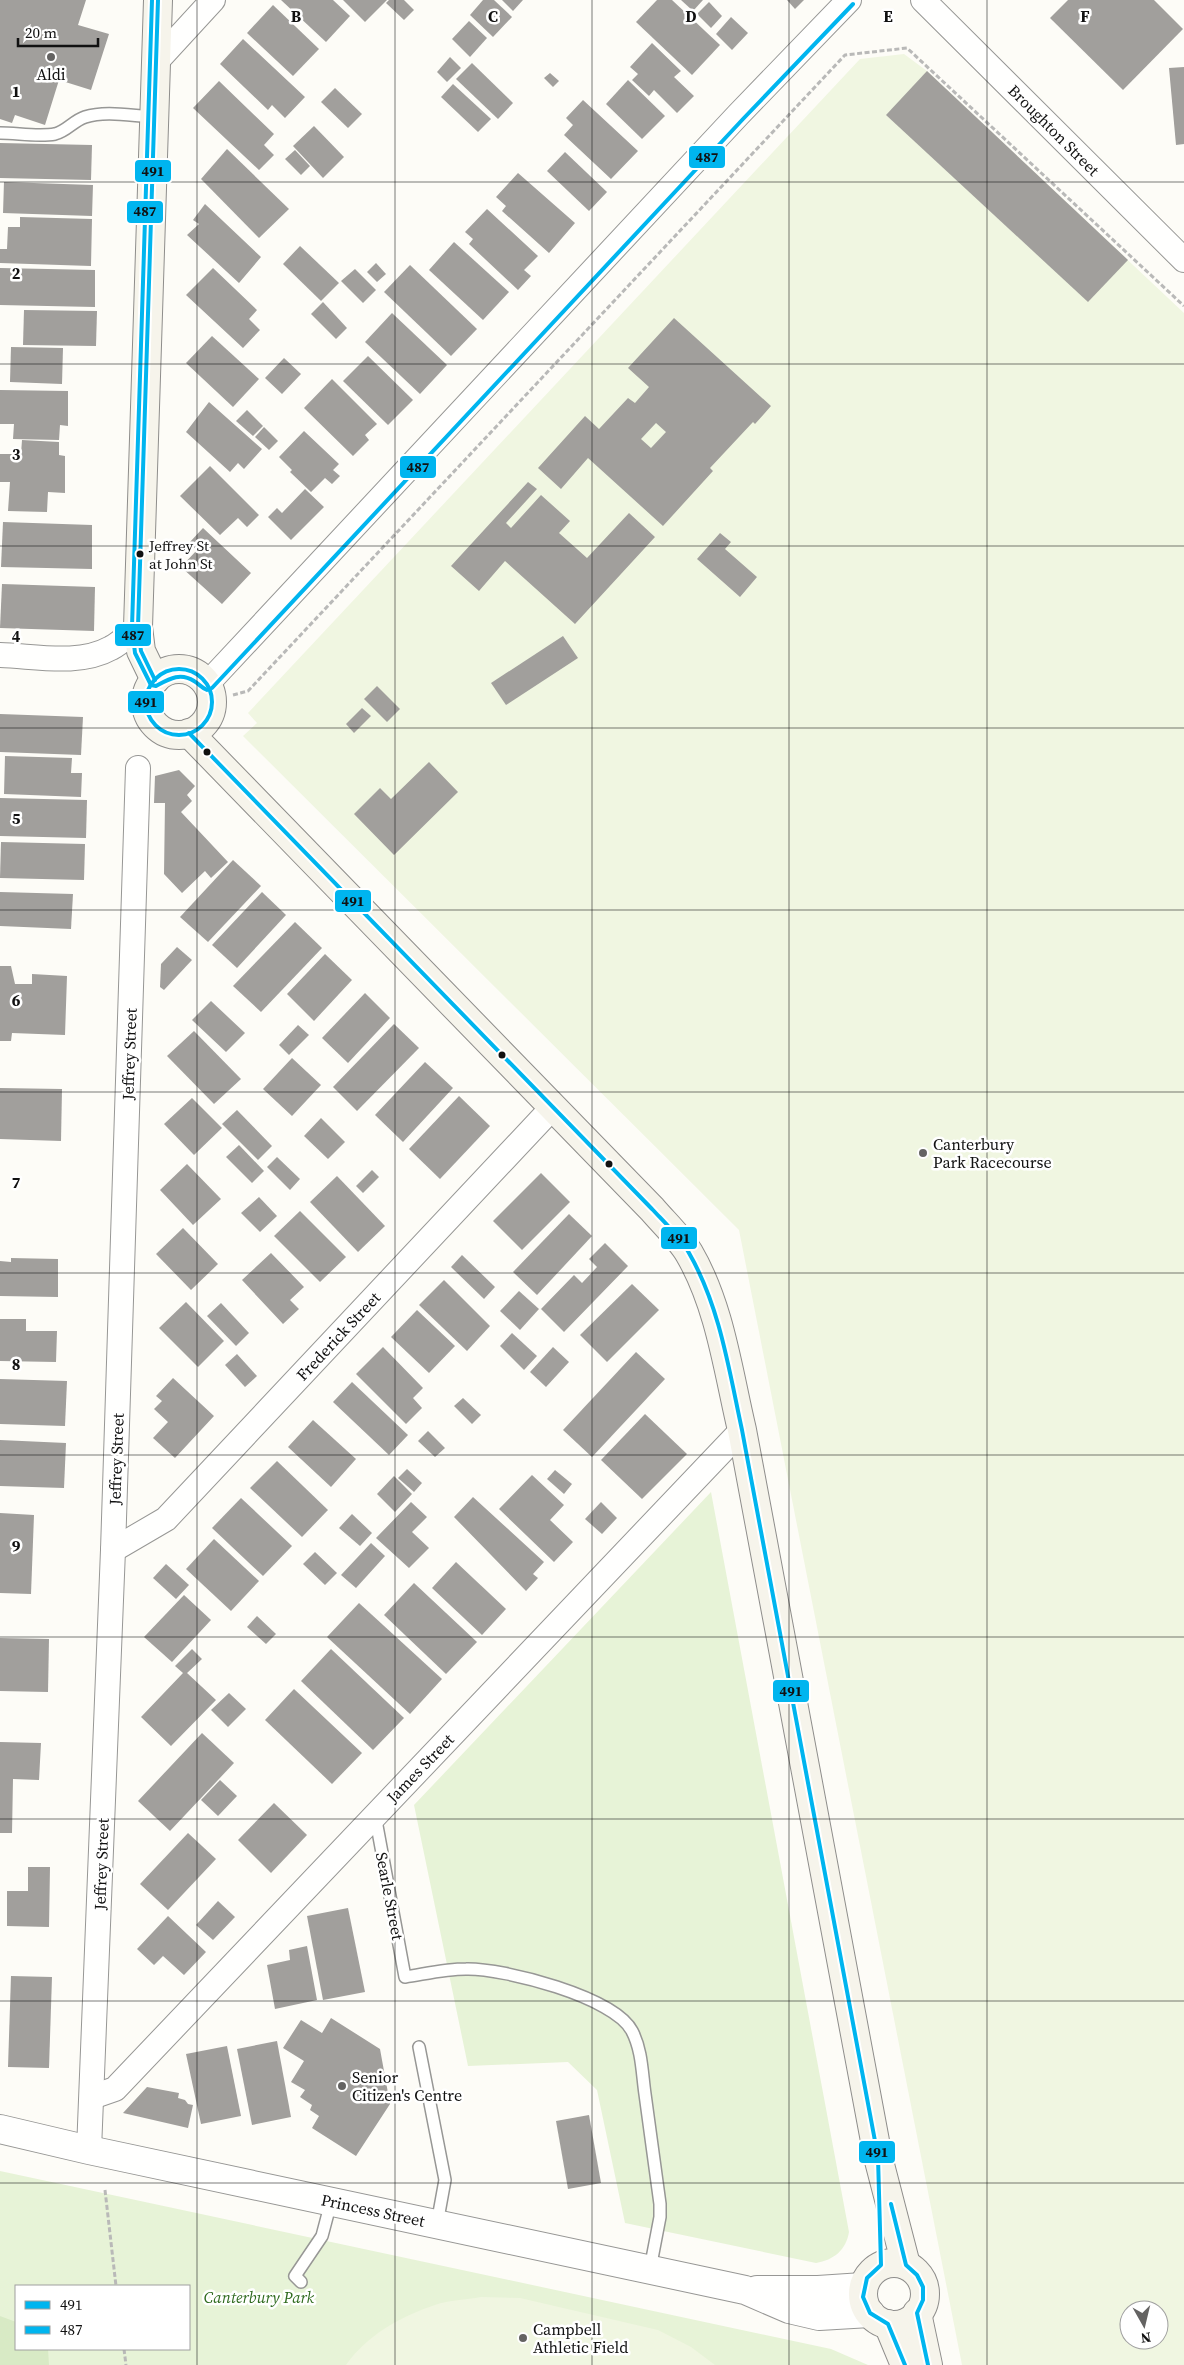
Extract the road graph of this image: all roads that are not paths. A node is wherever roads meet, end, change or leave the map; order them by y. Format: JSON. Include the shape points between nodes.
{"nodes":[{"id":1,"x":158,"y":0,"type":"edge"},
{"id":2,"x":214,"y":0,"type":"edge"},
{"id":3,"x":849,"y":0,"type":"edge"},
{"id":4,"x":923,"y":0,"type":"edge"},
{"id":5,"x":156,"y":62,"type":"junction"},
{"id":6,"x":155,"y":118,"type":"junction"},
{"id":7,"x":0,"y":133,"type":"edge"},
{"id":8,"x":1184,"y":260,"type":"edge"},
{"id":9,"x":138,"y":627,"type":"junction"},
{"id":10,"x":0,"y":655,"type":"edge"},
{"id":11,"x":155,"y":680,"type":"junction"},
{"id":12,"x":218,"y":690,"type":"junction"},
{"id":13,"x":189,"y":733,"type":"junction"},
{"id":14,"x":138,"y":768,"type":"dead end"},
{"id":15,"x":552,"y":1108,"type":"junction"},
{"id":16,"x":742,"y":1430,"type":"junction"},
{"id":17,"x":113,"y":1550,"type":"junction"},
{"id":18,"x":375,"y":1815,"type":"junction"},
{"id":19,"x":420,"y":2047,"type":"dead end"},
{"id":20,"x":92,"y":2097,"type":"junction"},
{"id":21,"x":0,"y":2129,"type":"edge"},
{"id":22,"x":89,"y":2150,"type":"junction"},
{"id":23,"x":332,"y":2202,"type":"junction"},
{"id":24,"x":437,"y":2224,"type":"junction"},
{"id":25,"x":894,"y":2265,"type":"junction"},
{"id":26,"x":650,"y":2269,"type":"junction"},
{"id":27,"x":301,"y":2282,"type":"dead end"},
{"id":28,"x":863,"y":2287,"type":"junction"},
{"id":29,"x":745,"y":2290,"type":"junction"},
{"id":30,"x":917,"y":2313,"type":"junction"},
{"id":31,"x":879,"y":2319,"type":"junction"},
{"id":32,"x":905,"y":2365,"type":"edge"},
{"id":33,"x":928,"y":2365,"type":"edge"}],
"edges":[{"from":1,"to":5,"type":"main road"},
{"from":2,"to":5,"type":"street"},
{"from":3,"to":12,"type":"street","via":[[738,115]]},
{"from":4,"to":8,"type":"street","name":"Broughton Street"},
{"from":5,"to":6,"type":"main road"},
{"from":6,"to":7,"type":"lane","via":[[108,114],[86,116],[64,131],[53,134]]},
{"from":6,"to":9,"type":"main road"},
{"from":9,"to":10,"type":"street","via":[[112,648],[98,654],[65,658]]},
{"from":9,"to":11,"type":"main road","via":[[141,651]]},
{"from":11,"to":12,"type":"main road","via":[[163,674],[182,670],[200,677]]},
{"from":11,"to":13,"type":"main road","via":[[146,699],[152,720],[168,733]]},
{"from":12,"to":13,"type":"main road","via":[[211,694],[211,713],[202,726]]},
{"from":13,"to":15,"type":"main road"},
{"from":14,"to":17,"type":"street","name":"Jeffrey Street"},
{"from":15,"to":16,"type":"main road","via":[[652,1209],[688,1252],[715,1314]]},
{"from":15,"to":17,"type":"street","name":"Frederick Street","via":[[166,1519]]},
{"from":16,"to":18,"type":"street","name":"James Street"},
{"from":16,"to":25,"type":"main road","via":[[878,2157]]},
{"from":17,"to":20,"type":"street","name":"Jeffrey Street"},
{"from":18,"to":20,"type":"street","name":"James Street","via":[[115,2089]]},
{"from":18,"to":26,"type":"lane","name":"Searle Street","via":[[406,1977],[448,1969],[492,1970],[519,1976],[612,2010],[632,2030],[640,2058],[660,2204]]},
{"from":19,"to":24,"type":"lane","via":[[445,2180]]},
{"from":20,"to":22,"type":"street","name":"Jeffrey Street"},
{"from":21,"to":22,"type":"street","name":"Princess Street"},
{"from":22,"to":23,"type":"street","name":"Princess Street"},
{"from":23,"to":24,"type":"street","name":"Princess Street"},
{"from":23,"to":27,"type":"lane","via":[[322,2236],[295,2276]]},
{"from":24,"to":26,"type":"street","name":"Princess Street"},
{"from":25,"to":28,"type":"main road","via":[[866,2278]]},
{"from":25,"to":30,"type":"main road","via":[[914,2271],[924,2287],[922,2306]]},
{"from":26,"to":29,"type":"street","name":"Princess Street"},
{"from":28,"to":29,"type":"street","name":"Princess Street"},
{"from":28,"to":31,"type":"main road","via":[[863,2297]]},
{"from":29,"to":31,"type":"street","name":"Princess Street","via":[[789,2309],[819,2316]]},
{"from":30,"to":31,"type":"main road","via":[[899,2324]]},
{"from":30,"to":33,"type":"main road"},
{"from":31,"to":32,"type":"main road"}]}
